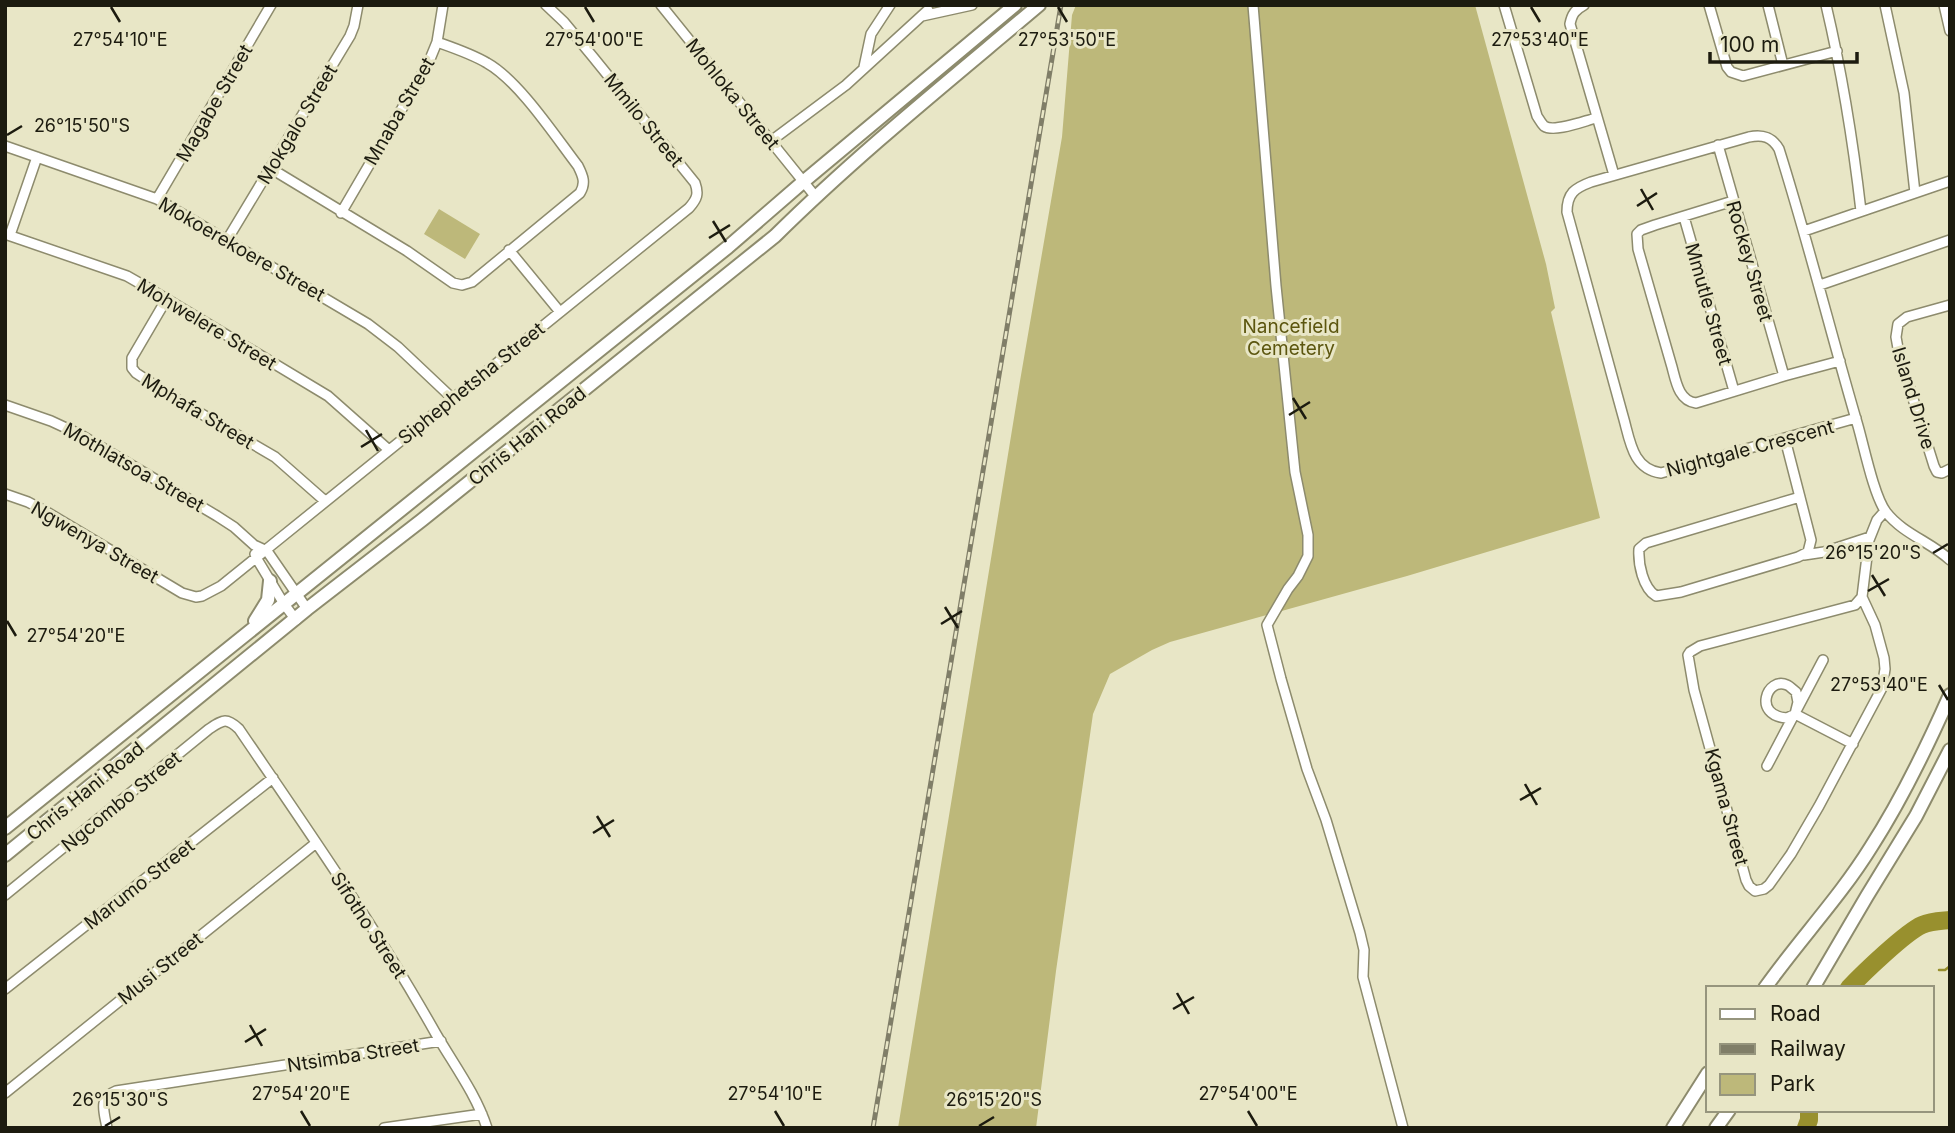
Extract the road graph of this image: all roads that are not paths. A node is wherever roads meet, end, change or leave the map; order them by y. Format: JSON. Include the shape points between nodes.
{"nodes":[{"id":1,"x":271,"y":5,"type":"edge"},
{"id":2,"x":358,"y":5,"type":"edge"},
{"id":3,"x":443,"y":5,"type":"edge"},
{"id":4,"x":546,"y":5,"type":"edge"},
{"id":5,"x":662,"y":5,"type":"edge"},
{"id":6,"x":890,"y":5,"type":"edge"},
{"id":7,"x":972,"y":5,"type":"edge"},
{"id":8,"x":1039,"y":5,"type":"edge"},
{"id":9,"x":1253,"y":5,"type":"edge"},
{"id":10,"x":1504,"y":5,"type":"edge"},
{"id":11,"x":1584,"y":5,"type":"edge"},
{"id":12,"x":1709,"y":5,"type":"edge"},
{"id":13,"x":1768,"y":5,"type":"edge"},
{"id":14,"x":1826,"y":5,"type":"edge"},
{"id":15,"x":1885,"y":5,"type":"edge"},
{"id":16,"x":1944,"y":5,"type":"edge"},
{"id":17,"x":1014,"y":7,"type":"edge"},
{"id":18,"x":1950,"y":31,"type":"edge"},
{"id":19,"x":437,"y":42,"type":"junction"},
{"id":20,"x":1837,"y":51,"type":"junction"},
{"id":21,"x":1783,"y":65,"type":"junction"},
{"id":22,"x":864,"y":67,"type":"junction"},
{"id":23,"x":1596,"y":118,"type":"junction"},
{"id":24,"x":771,"y":141,"type":"junction"},
{"id":25,"x":1718,"y":145,"type":"junction"},
{"id":26,"x":5,"y":146,"type":"edge"},
{"id":27,"x":37,"y":157,"type":"junction"},
{"id":28,"x":270,"y":168,"type":"junction"},
{"id":29,"x":1614,"y":175,"type":"junction"},
{"id":30,"x":1950,"y":181,"type":"edge"},
{"id":31,"x":803,"y":182,"type":"junction"},
{"id":32,"x":1915,"y":193,"type":"junction"},
{"id":33,"x":816,"y":196,"type":"junction"},
{"id":34,"x":157,"y":200,"type":"junction"},
{"id":35,"x":1733,"y":201,"type":"junction"},
{"id":36,"x":689,"y":208,"type":"joint"},
{"id":37,"x":1861,"y":211,"type":"junction"},
{"id":38,"x":341,"y":213,"type":"junction"},
{"id":39,"x":1684,"y":217,"type":"junction"},
{"id":40,"x":1804,"y":230,"type":"junction"},
{"id":41,"x":7,"y":234,"type":"edge"},
{"id":42,"x":227,"y":240,"type":"junction"},
{"id":43,"x":1950,"y":240,"type":"edge"},
{"id":44,"x":509,"y":250,"type":"junction"},
{"id":45,"x":1819,"y":285,"type":"junction"},
{"id":46,"x":166,"y":300,"type":"junction"},
{"id":47,"x":1950,"y":305,"type":"edge"},
{"id":48,"x":560,"y":312,"type":"junction"},
{"id":49,"x":1840,"y":361,"type":"junction"},
{"id":50,"x":1784,"y":376,"type":"junction"},
{"id":51,"x":1734,"y":391,"type":"junction"},
{"id":52,"x":452,"y":398,"type":"junction"},
{"id":53,"x":5,"y":405,"type":"edge"},
{"id":54,"x":1856,"y":418,"type":"junction"},
{"id":55,"x":1785,"y":439,"type":"junction"},
{"id":56,"x":389,"y":450,"type":"junction"},
{"id":57,"x":1950,"y":469,"type":"edge"},
{"id":58,"x":5,"y":494,"type":"edge"},
{"id":59,"x":1800,"y":498,"type":"junction"},
{"id":60,"x":325,"y":501,"type":"junction"},
{"id":61,"x":1885,"y":511,"type":"junction"},
{"id":62,"x":1870,"y":537,"type":"junction"},
{"id":63,"x":254,"y":545,"type":"junction"},
{"id":64,"x":267,"y":551,"type":"junction"},
{"id":65,"x":1804,"y":555,"type":"junction"},
{"id":66,"x":1948,"y":558,"type":"edge"},
{"id":67,"x":257,"y":559,"type":"junction"},
{"id":68,"x":270,"y":581,"type":"junction"},
{"id":69,"x":182,"y":593,"type":"joint"},
{"id":70,"x":296,"y":595,"type":"junction"},
{"id":71,"x":1862,"y":597,"type":"junction"},
{"id":72,"x":284,"y":604,"type":"junction"},
{"id":73,"x":307,"y":609,"type":"junction"},
{"id":74,"x":296,"y":620,"type":"junction"},
{"id":75,"x":247,"y":633,"type":"junction"},
{"id":76,"x":1823,"y":660,"type":"dead end"},
{"id":77,"x":1950,"y":695,"type":"edge"},
{"id":78,"x":1795,"y":714,"type":"junction"},
{"id":79,"x":239,"y":729,"type":"joint"},
{"id":80,"x":1853,"y":744,"type":"junction"},
{"id":81,"x":1950,"y":750,"type":"edge"},
{"id":82,"x":1767,"y":766,"type":"dead end"},
{"id":83,"x":273,"y":778,"type":"junction"},
{"id":84,"x":5,"y":828,"type":"edge"},
{"id":85,"x":316,"y":843,"type":"junction"},
{"id":86,"x":5,"y":855,"type":"edge"},
{"id":87,"x":5,"y":895,"type":"edge"},
{"id":88,"x":1767,"y":986,"type":"edge"},
{"id":89,"x":1814,"y":986,"type":"edge"},
{"id":90,"x":5,"y":989,"type":"edge"},
{"id":91,"x":441,"y":1041,"type":"junction"},
{"id":92,"x":1706,"y":1076,"type":"edge"},
{"id":93,"x":5,"y":1093,"type":"edge"},
{"id":94,"x":1729,"y":1112,"type":"edge"},
{"id":95,"x":482,"y":1114,"type":"junction"},
{"id":96,"x":107,"y":1128,"type":"edge"},
{"id":97,"x":384,"y":1128,"type":"edge"},
{"id":98,"x":487,"y":1128,"type":"edge"},
{"id":99,"x":1403,"y":1128,"type":"edge"},
{"id":100,"x":1673,"y":1128,"type":"edge"},
{"id":101,"x":1717,"y":1128,"type":"edge"}],
"edges":[{"from":1,"to":34,"type":"street","name":"Magabe Street"},
{"from":2,"to":28,"type":"street","name":"Mokgalo Street","via":[[350,36]]},
{"from":3,"to":19,"type":"street","name":"Mnaba Street"},
{"from":4,"to":36,"type":"street","name":"Mmilo Street","via":[[695,183],[698,192]]},
{"from":5,"to":24,"type":"street","name":"Mohloka Street"},
{"from":6,"to":22,"type":"street","via":[[871,34]]},
{"from":7,"to":22,"type":"street","via":[[924,13]]},
{"from":8,"to":33,"type":"main road","name":"Chris Hani Road"},
{"from":9,"to":99,"type":"street","via":[[1295,471],[1308,535],[1308,556],[1267,625],[1360,933],[1363,978]]},
{"from":10,"to":23,"type":"street","via":[[1541,123],[1555,128]]},
{"from":11,"to":23,"type":"street","via":[[1570,24]]},
{"from":12,"to":21,"type":"street","via":[[1731,72],[1742,76]]},
{"from":13,"to":21,"type":"street"},
{"from":14,"to":20,"type":"street"},
{"from":15,"to":32,"type":"street","via":[[1904,93]]},
{"from":16,"to":18,"type":"street"},
{"from":17,"to":31,"type":"main road","name":"Chris Hani Road"},
{"from":19,"to":38,"type":"street","name":"Mnaba Street"},
{"from":19,"to":44,"type":"street","via":[[468,53],[506,77],[582,173],[580,193]]},
{"from":20,"to":21,"type":"street"},
{"from":20,"to":37,"type":"street"},
{"from":22,"to":24,"type":"street","via":[[822,105]]},
{"from":23,"to":29,"type":"street"},
{"from":24,"to":31,"type":"street","name":"Mohloka Street"},
{"from":25,"to":29,"type":"street","name":"Nightgale Crescent"},
{"from":25,"to":35,"type":"street","name":"Rockey Street"},
{"from":25,"to":40,"type":"street","name":"Nightgale Crescent","via":[[1757,135],[1774,142]]},
{"from":26,"to":27,"type":"street","name":"Mokoerekoere Street"},
{"from":27,"to":34,"type":"street","name":"Mokoerekoere Street"},
{"from":27,"to":41,"type":"street"},
{"from":28,"to":38,"type":"street"},
{"from":28,"to":42,"type":"street","name":"Mokgalo Street"},
{"from":29,"to":55,"type":"street","name":"Nightgale Crescent","via":[[1577,187],[1568,198],[1567,212],[1638,460],[1650,471],[1661,473]]},
{"from":30,"to":32,"type":"street"},
{"from":31,"to":33,"type":"street","name":"Mohloka Street"},
{"from":31,"to":70,"type":"main road","name":"Chris Hani Road","via":[[729,247]]},
{"from":32,"to":37,"type":"street"},
{"from":33,"to":73,"type":"main road","name":"Chris Hani Road","via":[[775,236]]},
{"from":34,"to":42,"type":"street","name":"Mokoerekoere Street"},
{"from":35,"to":39,"type":"street"},
{"from":35,"to":50,"type":"street","name":"Rockey Street"},
{"from":36,"to":48,"type":"street","name":"Siphephetsha Street"},
{"from":37,"to":40,"type":"street"},
{"from":38,"to":44,"type":"street","via":[[457,285],[472,282]]},
{"from":39,"to":51,"type":"street","name":"Mmutle Street"},
{"from":39,"to":51,"type":"street","via":[[1642,230],[1637,234],[1637,249],[1684,398],[1696,403]]},
{"from":40,"to":45,"type":"street","name":"Nightgale Crescent"},
{"from":41,"to":46,"type":"street","name":"Mohwelere Street","via":[[127,276]]},
{"from":42,"to":52,"type":"street","name":"Mokoerekoere Street","via":[[368,324]]},
{"from":43,"to":45,"type":"street"},
{"from":44,"to":48,"type":"street"},
{"from":45,"to":49,"type":"street","name":"Nightgale Crescent"},
{"from":46,"to":56,"type":"street","name":"Mohwelere Street","via":[[328,396]]},
{"from":46,"to":60,"type":"street","name":"Mphafa Street","via":[[132,358],[132,368],[162,391],[275,457]]},
{"from":47,"to":57,"type":"street","name":"Island Drive","via":[[1907,317],[1898,324],[1896,337],[1934,466],[1942,473]]},
{"from":48,"to":52,"type":"street","name":"Siphephetsha Street"},
{"from":49,"to":50,"type":"street"},
{"from":49,"to":54,"type":"street","name":"Nightgale Crescent"},
{"from":50,"to":51,"type":"street"},
{"from":52,"to":56,"type":"street","name":"Siphephetsha Street"},
{"from":53,"to":63,"type":"street","name":"Mothlatsoa Street","via":[[79,434],[217,516]]},
{"from":54,"to":55,"type":"street","name":"Nightgale Crescent"},
{"from":54,"to":61,"type":"street"},
{"from":55,"to":59,"type":"street"},
{"from":56,"to":60,"type":"street","name":"Siphephetsha Street"},
{"from":58,"to":69,"type":"street","name":"Ngwenya Street","via":[[45,511]]},
{"from":59,"to":65,"type":"street","via":[[1811,540]]},
{"from":59,"to":65,"type":"street","via":[[1646,543],[1638,556],[1650,592],[1656,596]]},
{"from":60,"to":64,"type":"street","name":"Siphephetsha Street"},
{"from":61,"to":62,"type":"street","name":"Kgama Street"},
{"from":61,"to":66,"type":"street"},
{"from":62,"to":65,"type":"street"},
{"from":62,"to":71,"type":"street","name":"Kgama Street"},
{"from":63,"to":64,"type":"street","name":"Mothlatsoa Street"},
{"from":63,"to":67,"type":"street"},
{"from":64,"to":67,"type":"street","name":"Siphephetsha Street"},
{"from":64,"to":70,"type":"street"},
{"from":67,"to":68,"type":"street"},
{"from":67,"to":69,"type":"street","name":"Siphephetsha Street","via":[[212,592],[196,597]]},
{"from":68,"to":72,"type":"street"},
{"from":68,"to":75,"type":"main road","via":[[266,605]]},
{"from":70,"to":72,"type":"main road","name":"Chris Hani Road"},
{"from":70,"to":73,"type":"street"},
{"from":71,"to":80,"type":"street","name":"Kgama Street","via":[[1881,644],[1885,669],[1882,688]]},
{"from":71,"to":80,"type":"street","name":"Kgama Street","via":[[1855,605],[1700,646],[1688,655],[1752,889],[1769,885]]},
{"from":72,"to":74,"type":"street"},
{"from":72,"to":75,"type":"main road","name":"Chris Hani Road"},
{"from":73,"to":74,"type":"main road","name":"Chris Hani Road"},
{"from":74,"to":86,"type":"main road","name":"Chris Hani Road"},
{"from":75,"to":84,"type":"main road","name":"Chris Hani Road"},
{"from":76,"to":78,"type":"street"},
{"from":77,"to":88,"type":"main road","via":[[1871,848]]},
{"from":78,"to":80,"type":"street"},
{"from":78,"to":82,"type":"street"},
{"from":79,"to":83,"type":"street","name":"Sifotho Street"},
{"from":79,"to":87,"type":"street","name":"Ngcombo Street","via":[[225,720],[209,729]]},
{"from":81,"to":89,"type":"main road"},
{"from":83,"to":85,"type":"street","name":"Sifotho Street"},
{"from":83,"to":90,"type":"street","name":"Marumo Street"},
{"from":85,"to":91,"type":"street","name":"Sifotho Street"},
{"from":85,"to":93,"type":"street","name":"Musi Street"},
{"from":91,"to":95,"type":"street","name":"Sifotho Street"},
{"from":91,"to":96,"type":"street","name":"Ntsimba Street","via":[[116,1091],[104,1102]]},
{"from":92,"to":100,"type":"main road"},
{"from":94,"to":101,"type":"main road"},
{"from":95,"to":97,"type":"street"},
{"from":95,"to":98,"type":"street","name":"Sifotho Street"}]}
